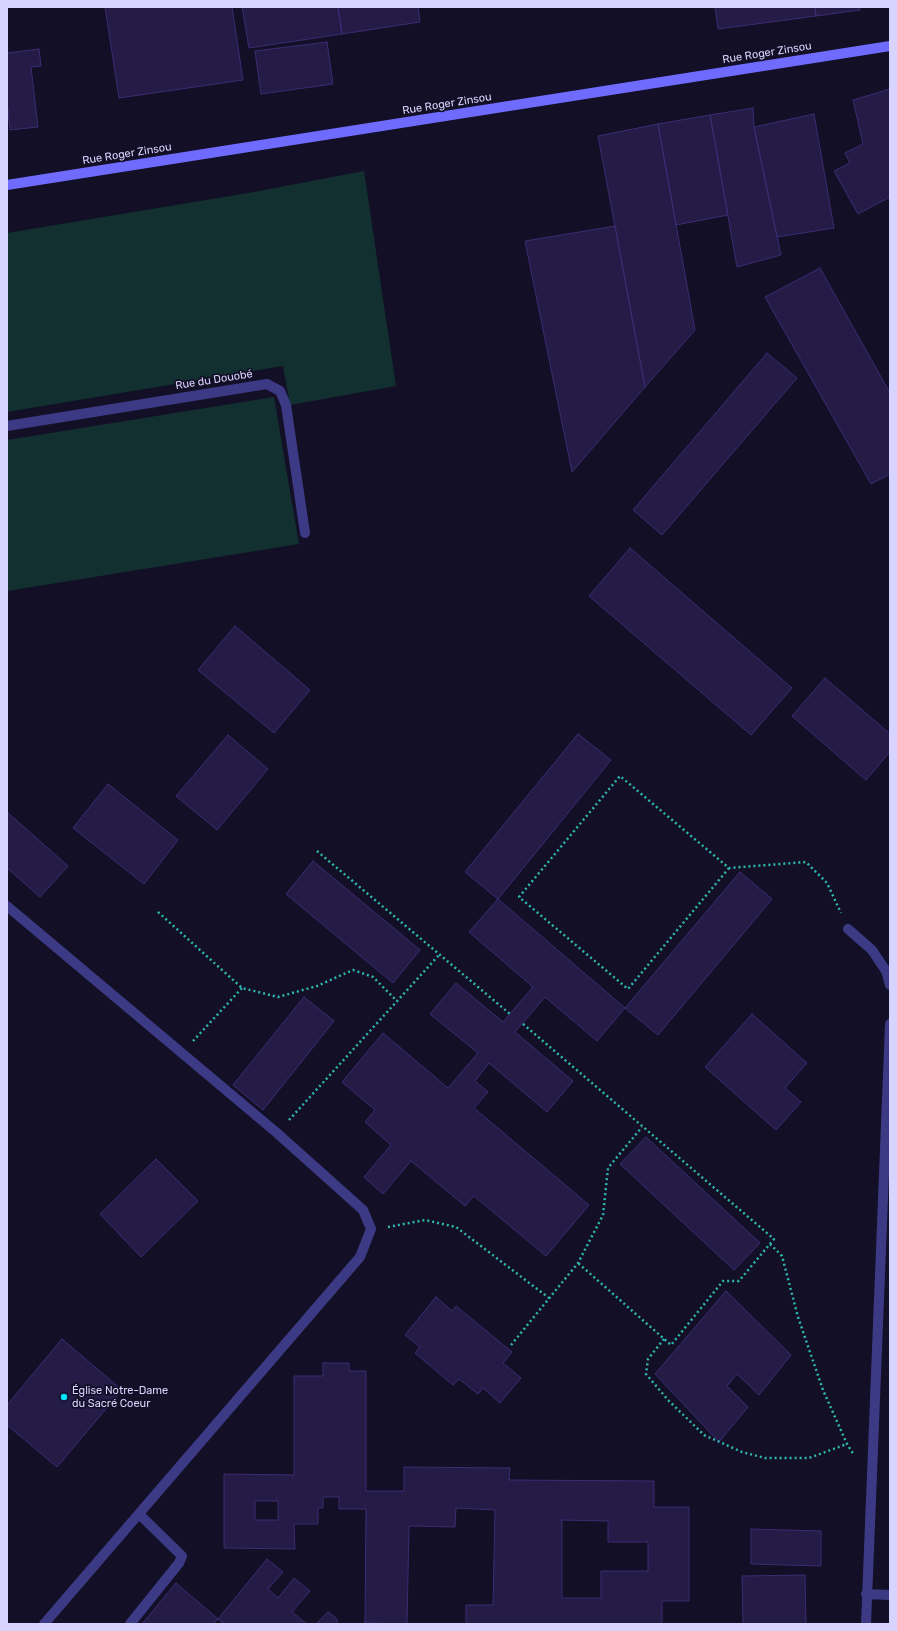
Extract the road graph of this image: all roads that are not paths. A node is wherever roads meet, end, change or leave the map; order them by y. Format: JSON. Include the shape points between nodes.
{"nodes":[{"id":1,"x":890,"y":46,"type":"edge"},
{"id":2,"x":7,"y":185,"type":"edge"},
{"id":3,"x":7,"y":426,"type":"edge"},
{"id":4,"x":305,"y":533,"type":"dead end"},
{"id":5,"x":7,"y":906,"type":"edge"},
{"id":6,"x":848,"y":929,"type":"road end"},
{"id":7,"x":890,"y":985,"type":"edge"},
{"id":8,"x":890,"y":1024,"type":"edge"},
{"id":9,"x":139,"y":1514,"type":"junction"},
{"id":10,"x":866,"y":1594,"type":"junction"},
{"id":11,"x":890,"y":1595,"type":"edge"},
{"id":12,"x":44,"y":1624,"type":"edge"},
{"id":13,"x":130,"y":1624,"type":"edge"},
{"id":14,"x":866,"y":1624,"type":"edge"}],
"edges":[{"from":1,"to":2,"type":"street","name":"Rue Roger Zinsou"},
{"from":3,"to":4,"type":"street","name":"Rue du Douobé","via":[[266,384],[280,390],[286,405]]},
{"from":5,"to":9,"type":"street","via":[[363,1210],[371,1230],[360,1257]]},
{"from":6,"to":7,"type":"street","via":[[872,950],[886,971]]},
{"from":8,"to":10,"type":"street"},
{"from":9,"to":12,"type":"street"},
{"from":9,"to":13,"type":"street","via":[[182,1556]]},
{"from":10,"to":11,"type":"street"},
{"from":10,"to":14,"type":"street"}]}
